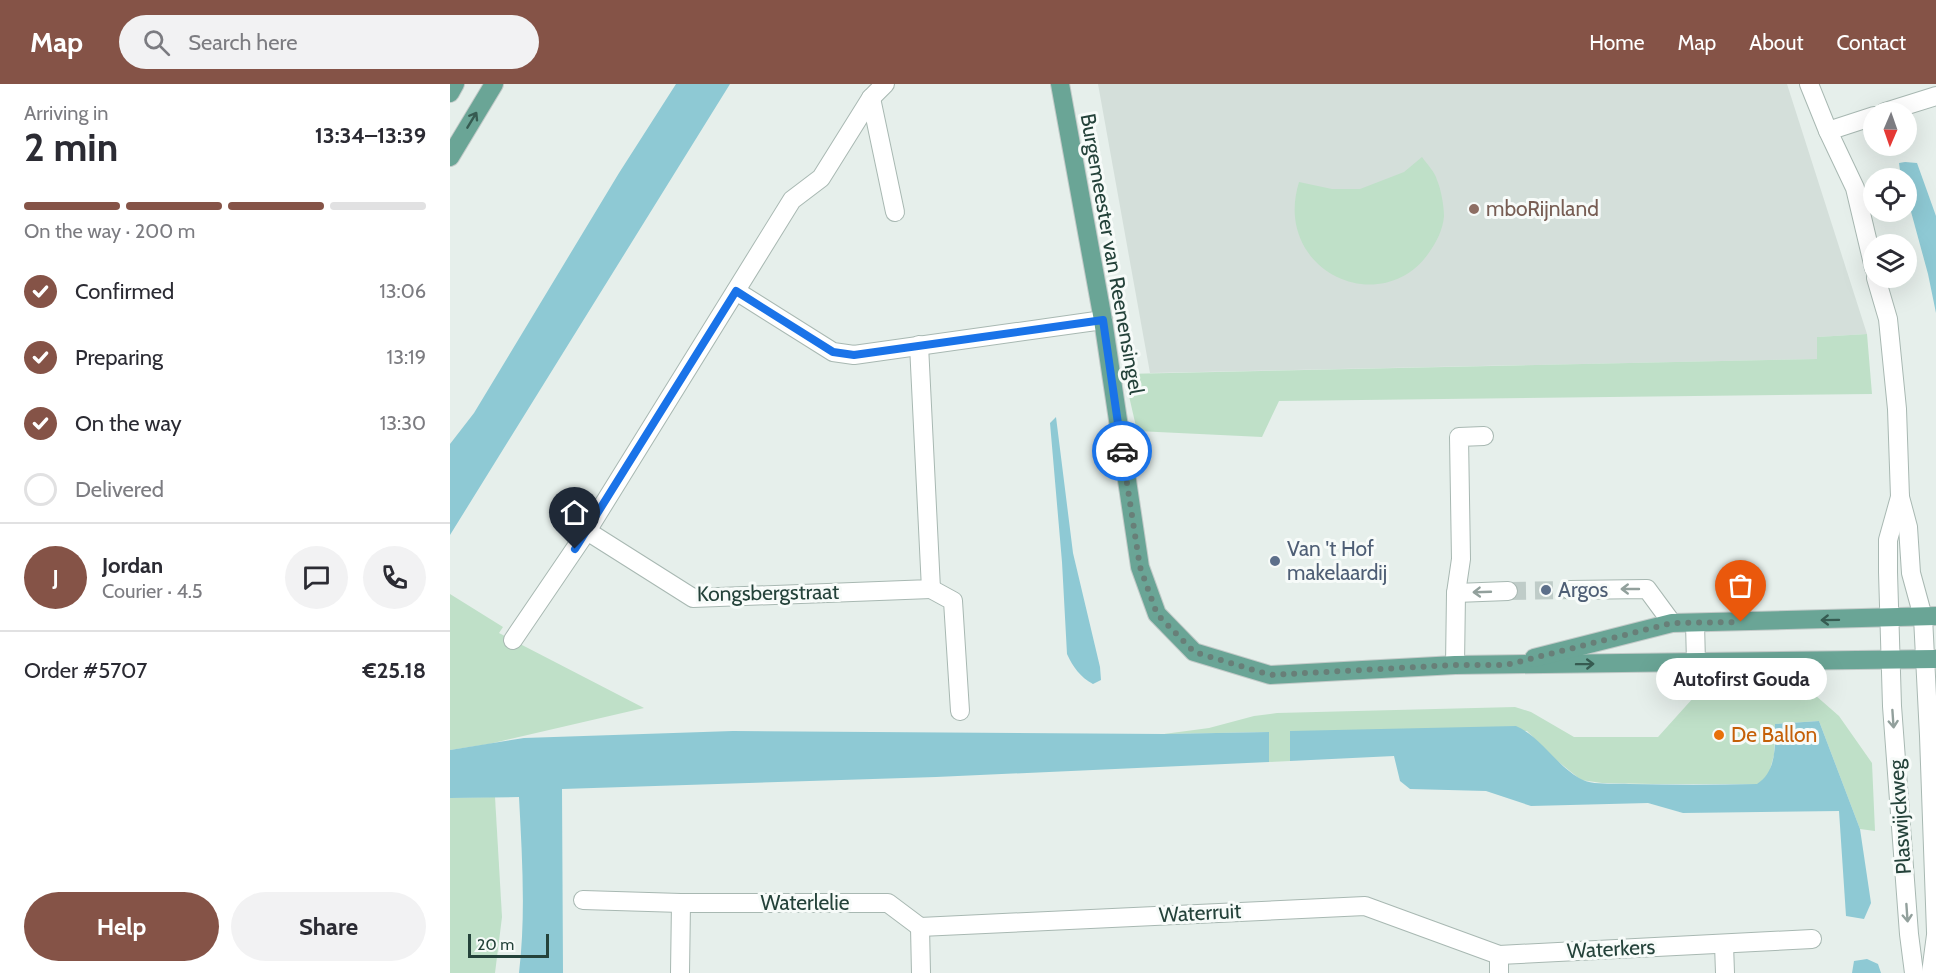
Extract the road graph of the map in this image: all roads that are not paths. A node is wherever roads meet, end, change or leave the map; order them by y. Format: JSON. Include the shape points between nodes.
{"nodes":[{"id":1,"x":455,"y":84,"type":"edge"},
{"id":2,"x":494,"y":84,"type":"edge"},
{"id":3,"x":885,"y":84,"type":"edge"},
{"id":4,"x":1060,"y":84,"type":"edge"},
{"id":5,"x":1809,"y":84,"type":"edge"},
{"id":6,"x":450,"y":93,"type":"edge"},
{"id":7,"x":1936,"y":96,"type":"edge"},
{"id":8,"x":871,"y":98,"type":"junction"},
{"id":9,"x":1917,"y":102,"type":"edge"},
{"id":10,"x":1863,"y":120,"type":"edge"},
{"id":11,"x":1828,"y":131,"type":"junction"},
{"id":12,"x":450,"y":157,"type":"edge"},
{"id":13,"x":895,"y":212,"type":"dead end"},
{"id":14,"x":1866,"y":234,"type":"edge"},
{"id":15,"x":1879,"y":288,"type":"edge"},
{"id":16,"x":736,"y":291,"type":"junction"},
{"id":17,"x":1103,"y":320,"type":"junction"},
{"id":18,"x":919,"y":345,"type":"junction"},
{"id":19,"x":1484,"y":436,"type":"dead end"},
{"id":20,"x":1900,"y":497,"type":"junction"},
{"id":21,"x":587,"y":531,"type":"junction"},
{"id":22,"x":931,"y":589,"type":"junction"},
{"id":23,"x":1570,"y":590,"type":"tunnel mouth"},
{"id":24,"x":1508,"y":591,"type":"tunnel mouth"},
{"id":25,"x":1456,"y":593,"type":"junction"},
{"id":26,"x":1930,"y":616,"type":"edge"},
{"id":27,"x":1889,"y":618,"type":"junction"},
{"id":28,"x":1672,"y":623,"type":"junction"},
{"id":29,"x":1695,"y":623,"type":"junction"},
{"id":30,"x":513,"y":640,"type":"dead end"},
{"id":31,"x":1931,"y":659,"type":"edge"},
{"id":32,"x":1890,"y":660,"type":"junction"},
{"id":33,"x":1696,"y":663,"type":"junction"},
{"id":34,"x":1455,"y":665,"type":"junction"},
{"id":35,"x":1506,"y":665,"type":"junction"},
{"id":36,"x":960,"y":711,"type":"dead end"},
{"id":37,"x":583,"y":900,"type":"dead end"},
{"id":38,"x":681,"y":903,"type":"junction"},
{"id":39,"x":920,"y":927,"type":"junction"},
{"id":40,"x":1936,"y":934,"type":"edge"},
{"id":41,"x":1812,"y":939,"type":"dead end"},
{"id":42,"x":1724,"y":944,"type":"junction"},
{"id":43,"x":1499,"y":955,"type":"junction"},
{"id":44,"x":680,"y":973,"type":"edge"},
{"id":45,"x":921,"y":973,"type":"edge"},
{"id":46,"x":1499,"y":973,"type":"edge"},
{"id":47,"x":1725,"y":973,"type":"edge"},
{"id":48,"x":1914,"y":973,"type":"edge"},
{"id":49,"x":1931,"y":973,"type":"edge"}],
"edges":[{"from":1,"to":6,"type":"main road"},
{"from":12,"to":2,"type":"main road","one_way":true},
{"from":3,"to":8,"type":"street"},
{"from":4,"to":17,"type":"main road","name":"Burgemeester van Reenensingel"},
{"from":5,"to":11,"type":"street"},
{"from":7,"to":9,"type":"street"},
{"from":8,"to":13,"type":"street"},
{"from":8,"to":16,"type":"street","via":[[821,178],[792,200]]},
{"from":10,"to":11,"type":"street"},
{"from":11,"to":14,"type":"street","via":[[1855,188]]},
{"from":15,"to":20,"type":"street","via":[[1888,319]]},
{"from":16,"to":18,"type":"street","via":[[833,352],[854,355]]},
{"from":16,"to":21,"type":"street"},
{"from":17,"to":18,"type":"street"},
{"from":17,"to":34,"type":"main road","name":"Burgemeester van Reenensingel","via":[[1140,567],[1157,614],[1194,652],[1270,675]]},
{"from":18,"to":22,"type":"street"},
{"from":19,"to":25,"type":"street","via":[[1459,437],[1461,559]]},
{"from":20,"to":26,"type":"street","name":"Plaswijckweg","via":[[1908,527],[1911,573]]},
{"from":20,"to":27,"type":"street","name":"Plaswijckweg","via":[[1888,540]]},
{"from":21,"to":22,"type":"street","name":"Kongsbergstraat","via":[[693,598]]},
{"from":21,"to":30,"type":"street"},
{"from":22,"to":36,"type":"street","via":[[953,601]]},
{"from":28,"to":23,"type":"street","one_way":true,"via":[[1647,589]]},
{"from":24,"to":25,"type":"street","one_way":true},
{"from":25,"to":34,"type":"street"},
{"from":26,"to":27,"type":"main road","name":"Burgemeester van Reenensingel"},
{"from":26,"to":31,"type":"street","name":"Plaswijckweg"},
{"from":27,"to":29,"type":"main road","name":"Burgemeester van Reenensingel","one_way":true},
{"from":27,"to":32,"type":"street","name":"Plaswijckweg"},
{"from":28,"to":29,"type":"main road","name":"Burgemeester van Reenensingel"},
{"from":28,"to":35,"type":"main road","name":"Burgemeester van Reenensingel"},
{"from":29,"to":33,"type":"street"},
{"from":31,"to":32,"type":"main road","name":"Burgemeester van Reenensingel"},
{"from":31,"to":40,"type":"street","name":"Plaswijckweg"},
{"from":32,"to":33,"type":"main road","name":"Burgemeester van Reenensingel"},
{"from":32,"to":48,"type":"street","name":"Plaswijckweg","one_way":true},
{"from":35,"to":33,"type":"main road","name":"Burgemeester van Reenensingel","one_way":true},
{"from":34,"to":35,"type":"main road","name":"Burgemeester van Reenensingel"},
{"from":37,"to":38,"type":"street","name":"Waterlelie"},
{"from":38,"to":39,"type":"street","name":"Waterlelie","via":[[888,903]]},
{"from":38,"to":44,"type":"street"},
{"from":39,"to":43,"type":"street","name":"Waterruit","via":[[1365,906]]},
{"from":39,"to":45,"type":"street"},
{"from":40,"to":49,"type":"street","name":"Plaswijckweg"},
{"from":41,"to":42,"type":"street","name":"Waterkers"},
{"from":42,"to":43,"type":"street","name":"Waterkers"},
{"from":42,"to":47,"type":"street"},
{"from":43,"to":46,"type":"street"}]}
